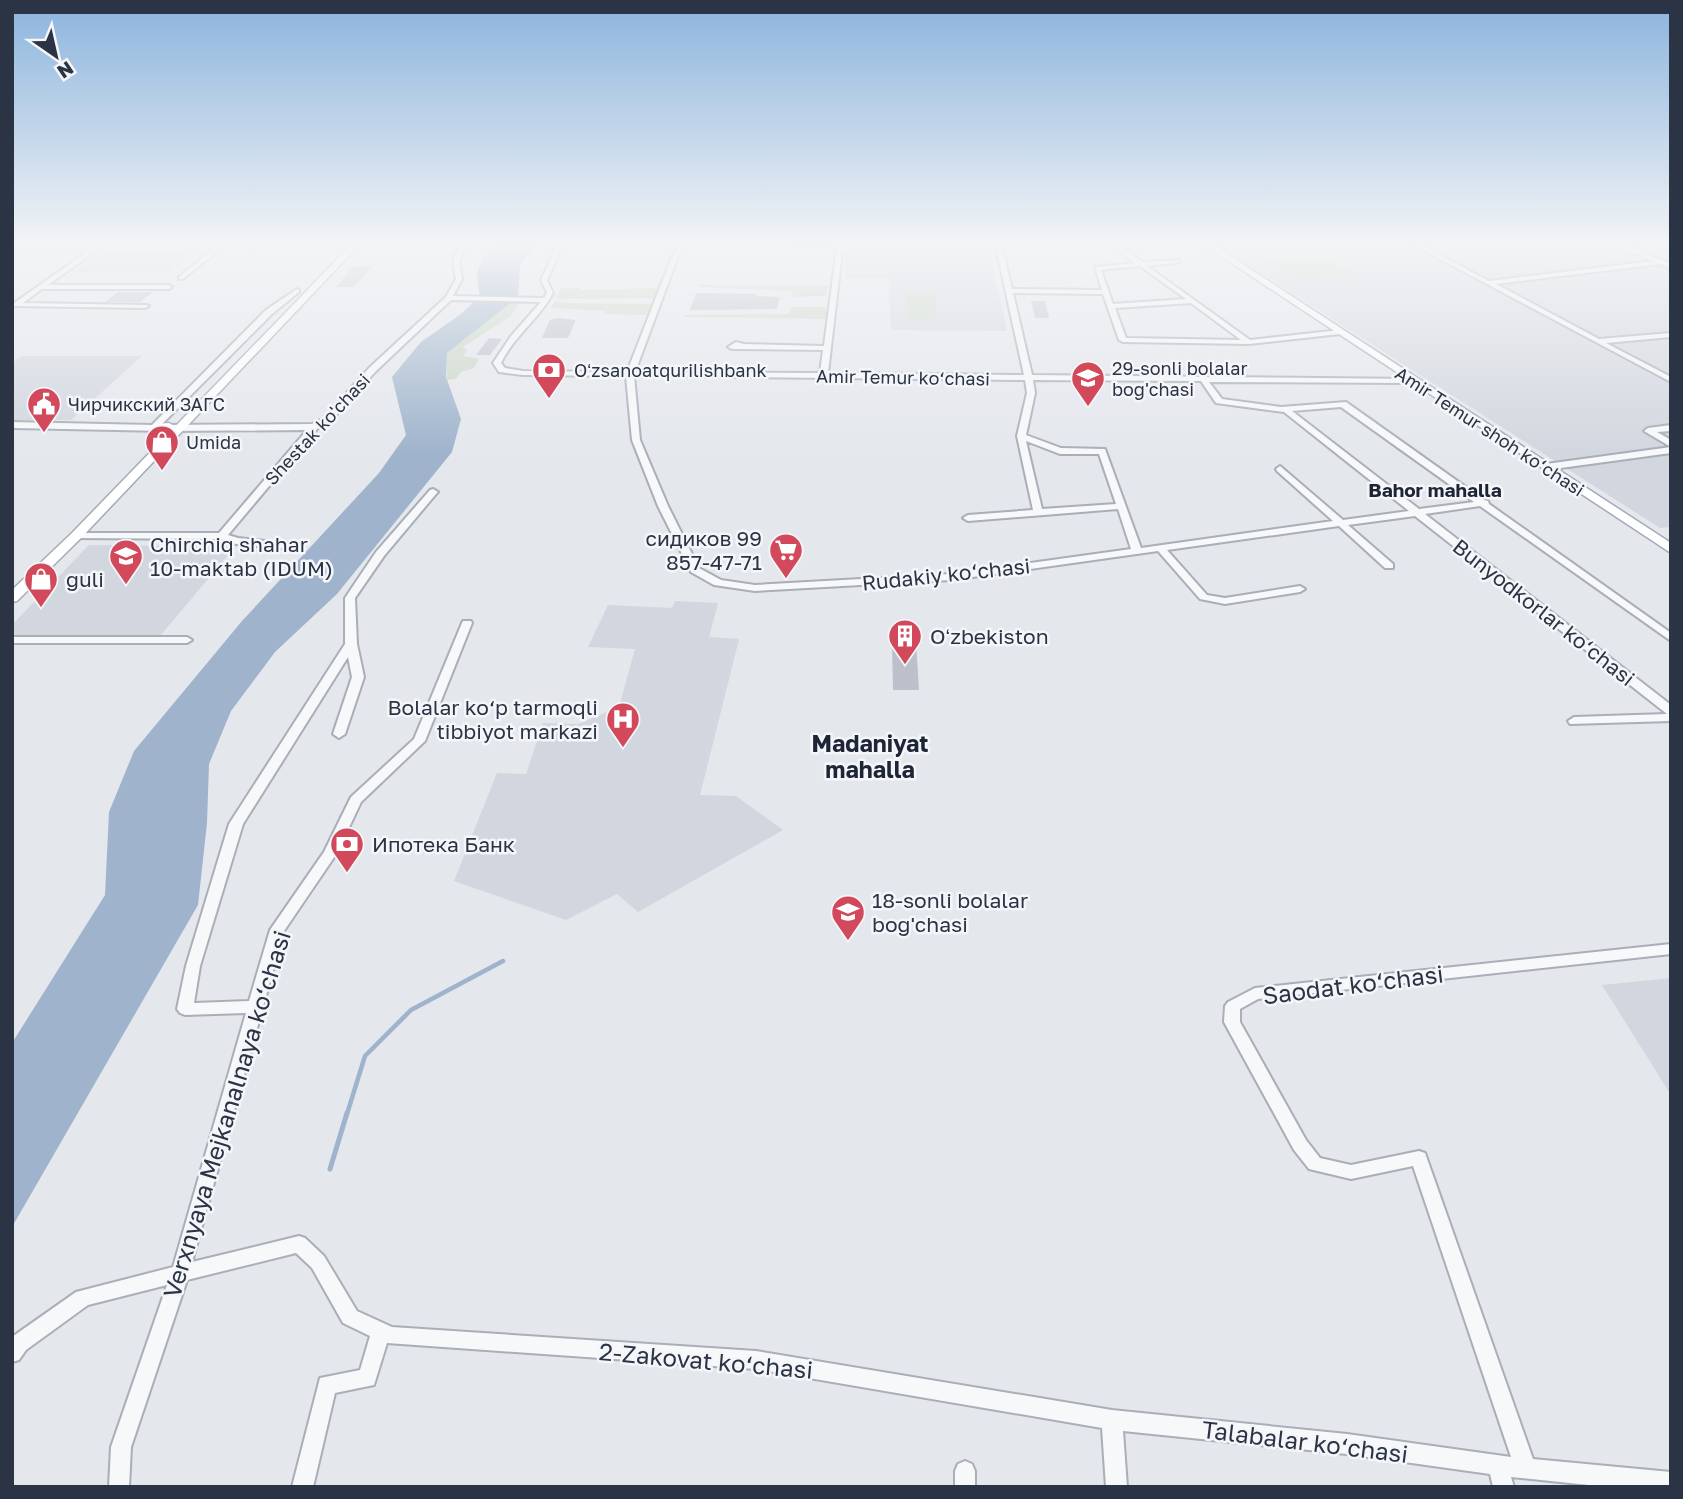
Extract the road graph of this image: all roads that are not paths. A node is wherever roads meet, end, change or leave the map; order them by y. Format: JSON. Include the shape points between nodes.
{"nodes":[{"id":1,"x":277,"y":313,"type":"edge"},
{"id":2,"x":285,"y":313,"type":"edge"},
{"id":3,"x":433,"y":313,"type":"edge"},
{"id":4,"x":538,"y":313,"type":"edge"},
{"id":5,"x":654,"y":313,"type":"edge"},
{"id":6,"x":832,"y":313,"type":"edge"},
{"id":7,"x":1014,"y":313,"type":"edge"},
{"id":8,"x":1112,"y":313,"type":"edge"},
{"id":9,"x":1210,"y":313,"type":"edge"},
{"id":10,"x":1311,"y":313,"type":"edge"},
{"id":11,"x":1545,"y":313,"type":"edge"},
{"id":12,"x":1340,"y":332,"type":"junction"},
{"id":13,"x":1671,"y":335,"type":"edge"},
{"id":14,"x":1597,"y":341,"type":"junction"},
{"id":15,"x":1250,"y":342,"type":"junction"},
{"id":16,"x":742,"y":346,"type":"dead end"},
{"id":17,"x":828,"y":348,"type":"junction"},
{"id":18,"x":630,"y":375,"type":"junction"},
{"id":19,"x":824,"y":376,"type":"junction"},
{"id":20,"x":1029,"y":379,"type":"junction"},
{"id":21,"x":1204,"y":380,"type":"junction"},
{"id":22,"x":1671,"y":380,"type":"edge"},
{"id":23,"x":1413,"y":381,"type":"junction"},
{"id":24,"x":1282,"y":409,"type":"junction"},
{"id":25,"x":12,"y":425,"type":"edge"},
{"id":26,"x":167,"y":427,"type":"junction"},
{"id":27,"x":314,"y":427,"type":"junction"},
{"id":28,"x":1671,"y":428,"type":"edge"},
{"id":29,"x":1021,"y":436,"type":"junction"},
{"id":30,"x":1671,"y":444,"type":"edge"},
{"id":31,"x":1671,"y":450,"type":"edge"},
{"id":32,"x":1546,"y":467,"type":"junction"},
{"id":33,"x":1280,"y":469,"type":"dead end"},
{"id":34,"x":433,"y":492,"type":"dead end"},
{"id":35,"x":1485,"y":503,"type":"junction"},
{"id":36,"x":1121,"y":506,"type":"junction"},
{"id":37,"x":1038,"y":513,"type":"junction"},
{"id":38,"x":1418,"y":513,"type":"junction"},
{"id":39,"x":968,"y":518,"type":"dead end"},
{"id":40,"x":1341,"y":523,"type":"junction"},
{"id":41,"x":76,"y":536,"type":"junction"},
{"id":42,"x":222,"y":536,"type":"junction"},
{"id":43,"x":298,"y":548,"type":"dead end"},
{"id":44,"x":1160,"y":548,"type":"junction"},
{"id":45,"x":1671,"y":549,"type":"edge"},
{"id":46,"x":1137,"y":551,"type":"junction"},
{"id":47,"x":1389,"y":566,"type":"dead end"},
{"id":48,"x":12,"y":585,"type":"edge"},
{"id":49,"x":1300,"y":589,"type":"dead end"},
{"id":50,"x":12,"y":598,"type":"edge"},
{"id":51,"x":467,"y":623,"type":"dead end"},
{"id":52,"x":1671,"y":638,"type":"edge"},
{"id":53,"x":12,"y":640,"type":"edge"},
{"id":54,"x":187,"y":640,"type":"dead end"},
{"id":55,"x":351,"y":644,"type":"junction"},
{"id":56,"x":1671,"y":711,"type":"edge"},
{"id":57,"x":1671,"y":717,"type":"edge"},
{"id":58,"x":1574,"y":721,"type":"dead end"},
{"id":59,"x":339,"y":734,"type":"dead end"},
{"id":60,"x":1671,"y":949,"type":"edge"},
{"id":61,"x":256,"y":1007,"type":"junction"},
{"id":62,"x":180,"y":1274,"type":"junction"},
{"id":63,"x":381,"y":1331,"type":"junction"},
{"id":64,"x":12,"y":1353,"type":"edge"},
{"id":65,"x":1112,"y":1420,"type":"junction"},
{"id":66,"x":1497,"y":1465,"type":"junction"},
{"id":67,"x":1526,"y":1469,"type":"junction"},
{"id":68,"x":1671,"y":1482,"type":"edge"},
{"id":69,"x":118,"y":1487,"type":"edge"},
{"id":70,"x":302,"y":1487,"type":"edge"},
{"id":71,"x":1117,"y":1487,"type":"edge"},
{"id":72,"x":1504,"y":1487,"type":"edge"}],
"edges":[{"from":1,"to":26,"type":"main road"},
{"from":2,"to":26,"type":"main road"},
{"from":3,"to":27,"type":"street","name":"Shestak ko'chasi","via":[[363,378],[327,420]]},
{"from":4,"to":18,"type":"street","name":"Amir Temur ko‘chasi","via":[[517,330],[498,360],[500,369]]},
{"from":5,"to":18,"type":"street"},
{"from":6,"to":17,"type":"street"},
{"from":7,"to":20,"type":"street"},
{"from":8,"to":15,"type":"street","via":[[1122,340]]},
{"from":9,"to":15,"type":"street"},
{"from":10,"to":12,"type":"main road","name":"Amir Temur shoh ko‘chasi"},
{"from":11,"to":14,"type":"street"},
{"from":12,"to":15,"type":"street"},
{"from":12,"to":23,"type":"main road","name":"Amir Temur shoh ko‘chasi"},
{"from":13,"to":14,"type":"street"},
{"from":14,"to":22,"type":"street"},
{"from":16,"to":17,"type":"street"},
{"from":17,"to":19,"type":"street"},
{"from":18,"to":19,"type":"street","name":"Amir Temur ko‘chasi"},
{"from":18,"to":46,"type":"street","name":"Rudakiy ko‘chasi","via":[[636,440],[663,506],[695,570],[718,583],[755,588],[951,577]]},
{"from":19,"to":20,"type":"street","name":"Amir Temur ko‘chasi"},
{"from":20,"to":21,"type":"street","name":"Amir Temur ko‘chasi"},
{"from":20,"to":29,"type":"street","via":[[1031,393]]},
{"from":21,"to":23,"type":"street","name":"Amir Temur ko‘chasi"},
{"from":21,"to":24,"type":"street","via":[[1219,401]]},
{"from":23,"to":32,"type":"main road","name":"Amir Temur shoh ko‘chasi"},
{"from":24,"to":35,"type":"street","via":[[1343,404]]},
{"from":24,"to":38,"type":"street","name":"Bunyodkorlar ko‘chasi"},
{"from":25,"to":26,"type":"street"},
{"from":26,"to":27,"type":"street"},
{"from":26,"to":41,"type":"main road"},
{"from":26,"to":48,"type":"main road"},
{"from":27,"to":42,"type":"street","name":"Shestak ko'chasi"},
{"from":28,"to":30,"type":"street","via":[[1648,431]]},
{"from":29,"to":36,"type":"street","via":[[1060,451],[1102,452]]},
{"from":29,"to":37,"type":"street"},
{"from":31,"to":32,"type":"street"},
{"from":32,"to":45,"type":"main road","name":"Amir Temur shoh ko‘chasi"},
{"from":33,"to":40,"type":"street"},
{"from":34,"to":55,"type":"street","via":[[380,554],[350,598]]},
{"from":35,"to":38,"type":"street","name":"Bunyodkorlar ko‘chasi"},
{"from":35,"to":52,"type":"street"},
{"from":36,"to":37,"type":"street"},
{"from":36,"to":46,"type":"street"},
{"from":37,"to":39,"type":"street"},
{"from":38,"to":40,"type":"street","name":"Bunyodkorlar ko‘chasi"},
{"from":38,"to":56,"type":"street","name":"Bunyodkorlar ko‘chasi"},
{"from":40,"to":44,"type":"street","name":"Bunyodkorlar ko‘chasi"},
{"from":40,"to":47,"type":"street"},
{"from":41,"to":42,"type":"street"},
{"from":41,"to":50,"type":"main road"},
{"from":42,"to":43,"type":"street"},
{"from":44,"to":46,"type":"street","name":"Bunyodkorlar ko‘chasi"},
{"from":44,"to":49,"type":"street","via":[[1204,597],[1214,600]]},
{"from":51,"to":61,"type":"street","name":"Verxnyaya Mejkanalnaya ko‘chasi","via":[[419,741],[356,800],[330,853],[277,930]]},
{"from":53,"to":54,"type":"street"},
{"from":55,"to":59,"type":"street","via":[[358,677]]},
{"from":55,"to":61,"type":"street","via":[[236,824],[192,966],[184,1009]]},
{"from":57,"to":58,"type":"street"},
{"from":60,"to":67,"type":"street","name":"Saodat ko‘chasi","via":[[1255,994],[1233,1006],[1232,1022],[1300,1146],[1315,1164],[1351,1172],[1419,1158]]},
{"from":61,"to":62,"type":"street","name":"Verxnyaya Mejkanalnaya ko‘chasi"},
{"from":62,"to":63,"type":"street","name":"2-Zakovat ko‘chasi","via":[[299,1244],[318,1262],[350,1317]]},
{"from":62,"to":64,"type":"street","name":"2-Zakovat ko‘chasi","via":[[83,1298]]},
{"from":62,"to":69,"type":"street","name":"Verxnyaya Mejkanalnaya ko‘chasi","via":[[121,1447]]},
{"from":63,"to":65,"type":"street","name":"2-Zakovat ko‘chasi","via":[[391,1336],[756,1360]]},
{"from":63,"to":70,"type":"street","via":[[367,1378],[327,1385]]},
{"from":65,"to":66,"type":"street","name":"Talabalar ko‘chasi","via":[[1348,1444]]},
{"from":65,"to":71,"type":"street"},
{"from":66,"to":67,"type":"street","name":"Talabalar ko‘chasi"},
{"from":66,"to":72,"type":"street"},
{"from":67,"to":68,"type":"street","name":"Talabalar ko‘chasi"}]}
